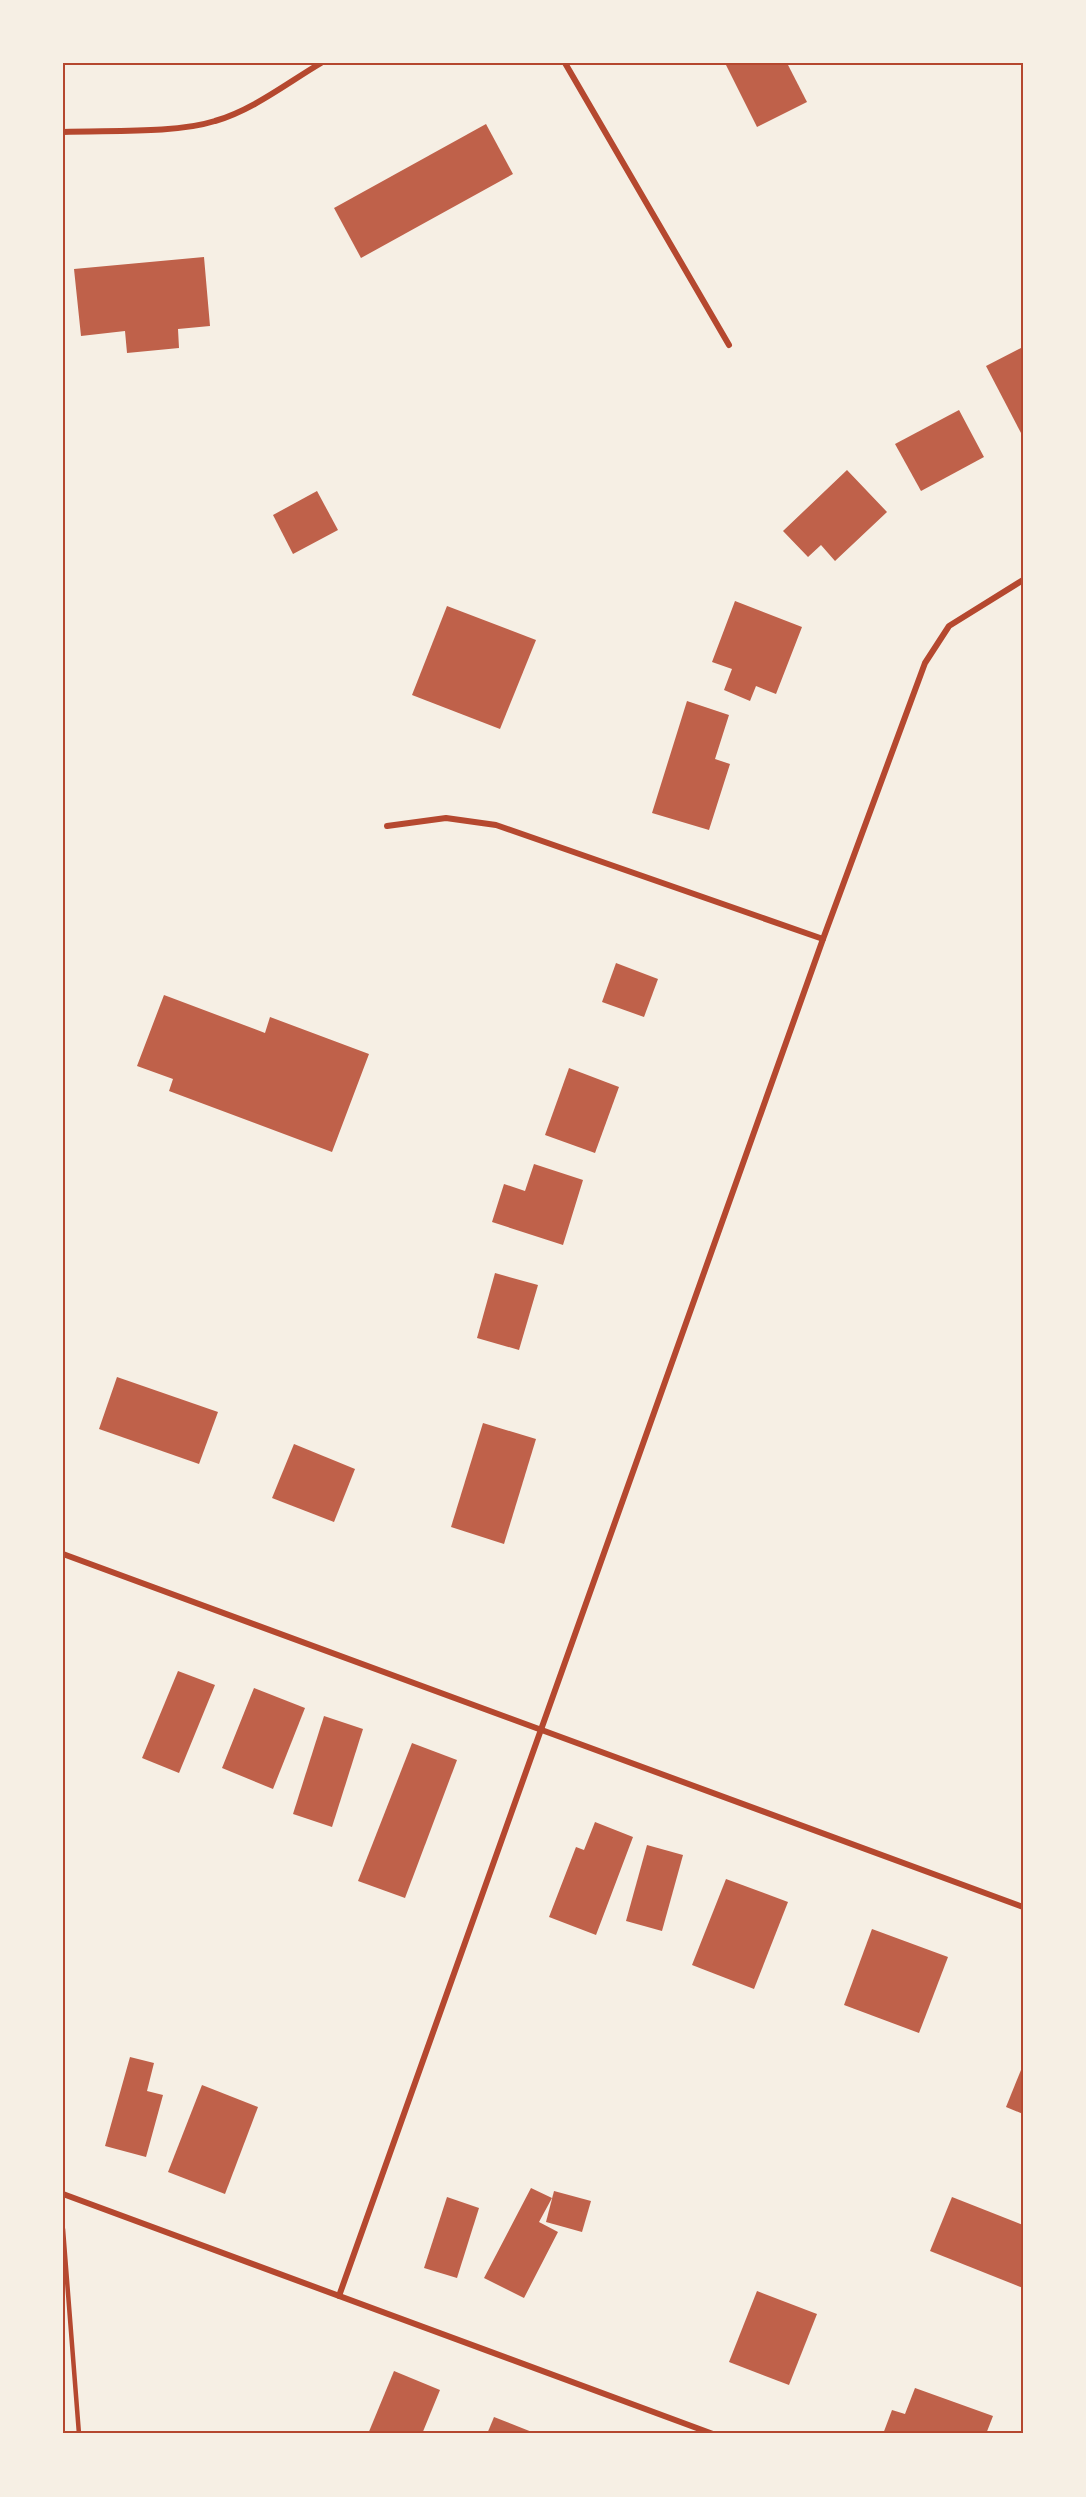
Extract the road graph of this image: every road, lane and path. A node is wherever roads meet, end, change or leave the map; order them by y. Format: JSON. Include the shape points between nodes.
{"nodes":[{"id":1,"x":321,"y":63,"type":"edge"},
{"id":2,"x":565,"y":63,"type":"edge"},
{"id":3,"x":63,"y":132,"type":"edge"},
{"id":4,"x":729,"y":345,"type":"dead end"},
{"id":5,"x":1023,"y":580,"type":"edge"},
{"id":6,"x":387,"y":826,"type":"dead end"},
{"id":7,"x":823,"y":939,"type":"junction"},
{"id":8,"x":63,"y":1554,"type":"edge"},
{"id":9,"x":541,"y":1730,"type":"junction"},
{"id":10,"x":1023,"y":1907,"type":"edge"},
{"id":11,"x":63,"y":2194,"type":"edge"},
{"id":12,"x":63,"y":2229,"type":"edge"},
{"id":13,"x":339,"y":2296,"type":"junction"},
{"id":14,"x":79,"y":2434,"type":"edge"},
{"id":15,"x":712,"y":2434,"type":"edge"}],
"edges":[{"from":1,"to":3,"type":"street","via":[[246,108],[215,121],[180,128]]},
{"from":2,"to":4,"type":"street"},
{"from":5,"to":7,"type":"street","via":[[949,626],[925,663]]},
{"from":6,"to":7,"type":"street","via":[[446,818],[496,825]]},
{"from":7,"to":9,"type":"street"},
{"from":8,"to":9,"type":"street"},
{"from":9,"to":10,"type":"street"},
{"from":9,"to":13,"type":"street"},
{"from":11,"to":13,"type":"street"},
{"from":12,"to":14,"type":"lane"},
{"from":13,"to":15,"type":"street"}]}
